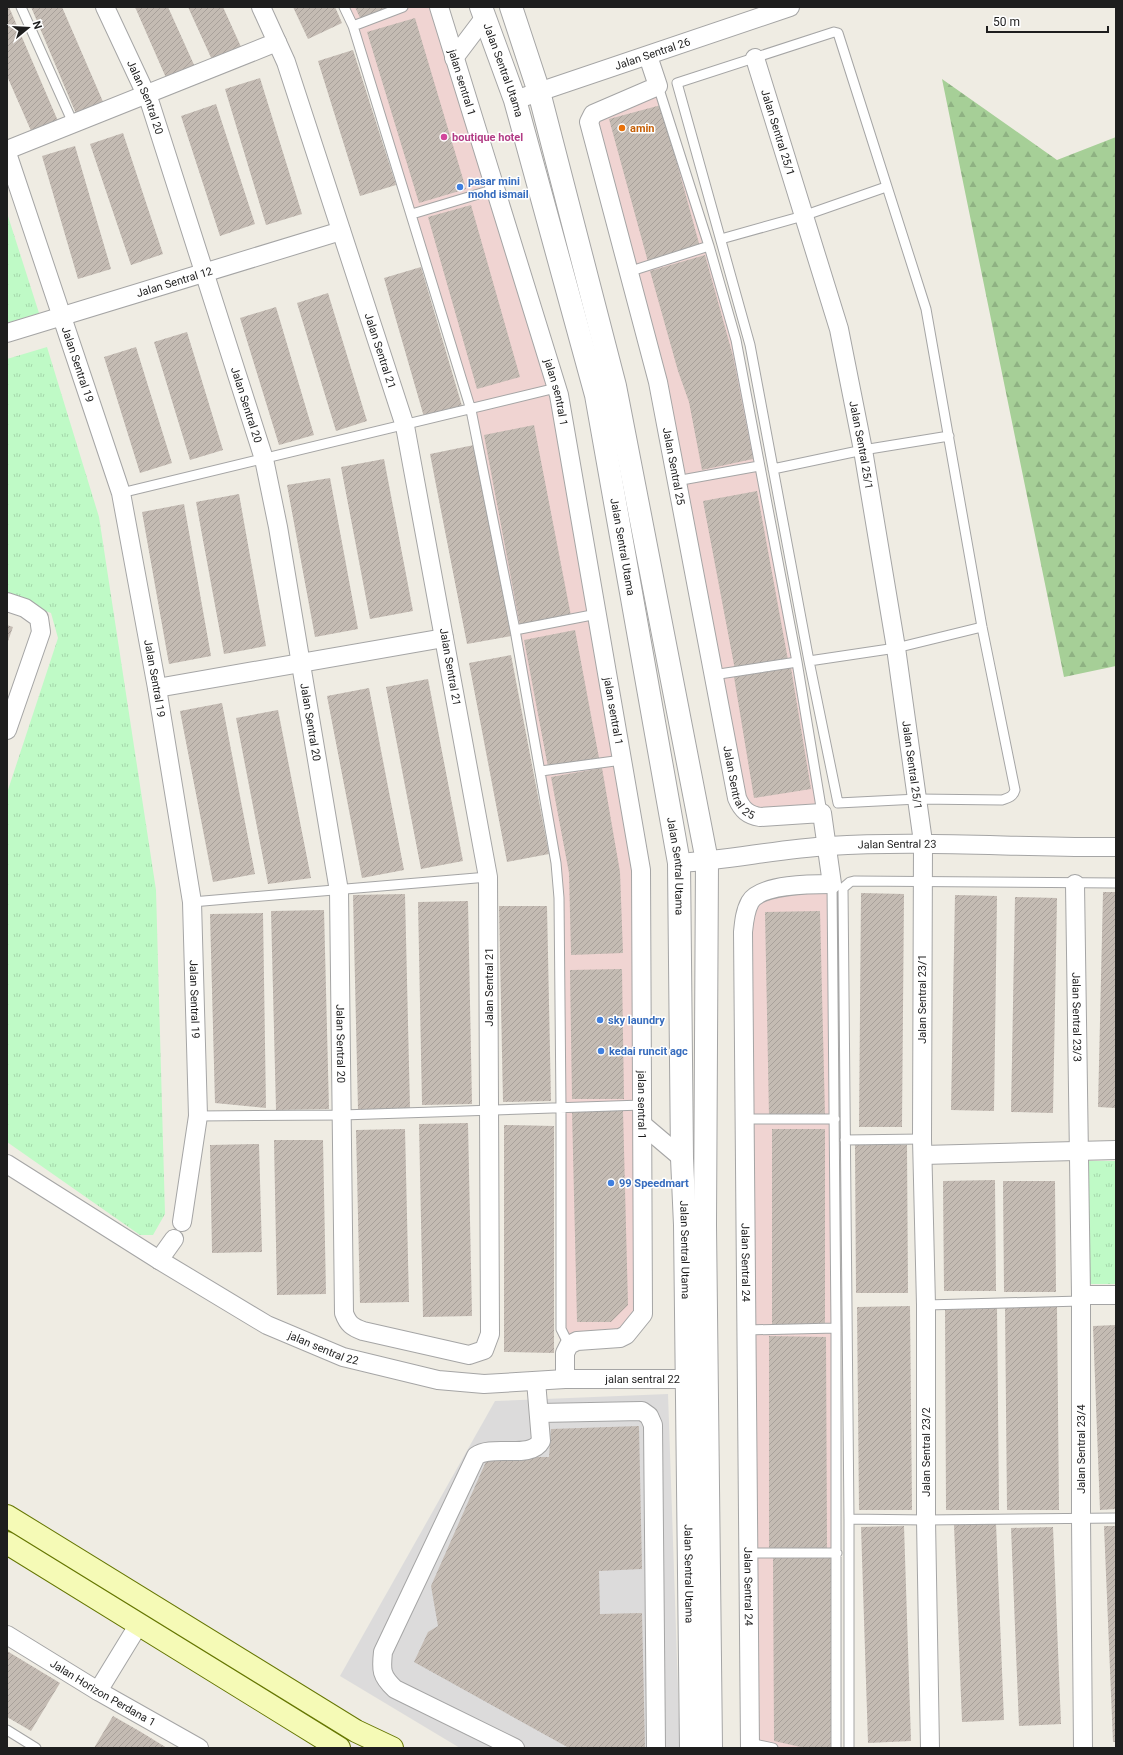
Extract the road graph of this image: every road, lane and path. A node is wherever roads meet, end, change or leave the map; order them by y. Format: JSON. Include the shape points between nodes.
{"nodes":[{"id":1,"x":22,"y":7,"type":"edge"},
{"id":2,"x":105,"y":7,"type":"edge"},
{"id":3,"x":261,"y":7,"type":"edge"},
{"id":4,"x":344,"y":7,"type":"edge"},
{"id":5,"x":403,"y":7,"type":"edge"},
{"id":6,"x":439,"y":7,"type":"edge"},
{"id":7,"x":511,"y":7,"type":"edge"},
{"id":8,"x":790,"y":7,"type":"edge"},
{"id":9,"x":483,"y":12,"type":"edge"},
{"id":10,"x":353,"y":26,"type":"junction"},
{"id":11,"x":277,"y":42,"type":"junction"},
{"id":12,"x":648,"y":56,"type":"junction"},
{"id":13,"x":454,"y":58,"type":"junction"},
{"id":14,"x":755,"y":58,"type":"junction"},
{"id":15,"x":658,"y":86,"type":"junction"},
{"id":16,"x":539,"y":92,"type":"junction"},
{"id":17,"x":146,"y":94,"type":"junction"},
{"id":18,"x":515,"y":100,"type":"junction"},
{"id":19,"x":73,"y":124,"type":"junction"},
{"id":20,"x":7,"y":151,"type":"edge"},
{"id":21,"x":886,"y":187,"type":"junction"},
{"id":22,"x":495,"y":189,"type":"junction"},
{"id":23,"x":412,"y":214,"type":"junction"},
{"id":24,"x":803,"y":216,"type":"junction"},
{"id":25,"x":341,"y":231,"type":"junction"},
{"id":26,"x":721,"y":239,"type":"junction"},
{"id":27,"x":709,"y":246,"type":"junction"},
{"id":28,"x":628,"y":272,"type":"junction"},
{"id":29,"x":203,"y":273,"type":"junction"},
{"id":30,"x":63,"y":317,"type":"junction"},
{"id":31,"x":7,"y":333,"type":"edge"},
{"id":32,"x":556,"y":388,"type":"junction"},
{"id":33,"x":471,"y":410,"type":"junction"},
{"id":34,"x":405,"y":426,"type":"junction"},
{"id":35,"x":949,"y":436,"type":"junction"},
{"id":36,"x":863,"y":450,"type":"junction"},
{"id":37,"x":264,"y":459,"type":"junction"},
{"id":38,"x":759,"y":466,"type":"junction"},
{"id":39,"x":773,"y":469,"type":"junction"},
{"id":40,"x":676,"y":481,"type":"junction"},
{"id":41,"x":121,"y":493,"type":"junction"},
{"id":42,"x":7,"y":602,"type":"edge"},
{"id":43,"x":597,"y":614,"type":"junction"},
{"id":44,"x":982,"y":627,"type":"junction"},
{"id":45,"x":515,"y":630,"type":"junction"},
{"id":46,"x":444,"y":638,"type":"junction"},
{"id":47,"x":896,"y":648,"type":"junction"},
{"id":48,"x":809,"y":661,"type":"junction"},
{"id":49,"x":797,"y":662,"type":"junction"},
{"id":50,"x":301,"y":663,"type":"junction"},
{"id":51,"x":713,"y":675,"type":"junction"},
{"id":52,"x":158,"y":688,"type":"junction"},
{"id":53,"x":7,"y":730,"type":"edge"},
{"id":54,"x":622,"y":760,"type":"junction"},
{"id":55,"x":541,"y":771,"type":"junction"},
{"id":56,"x":918,"y":800,"type":"junction"},
{"id":57,"x":822,"y":813,"type":"junction"},
{"id":58,"x":923,"y":842,"type":"junction"},
{"id":59,"x":828,"y":846,"type":"junction"},
{"id":60,"x":1116,"y":847,"type":"edge"},
{"id":61,"x":707,"y":861,"type":"junction"},
{"id":62,"x":679,"y":862,"type":"junction"},
{"id":63,"x":488,"y":877,"type":"junction"},
{"id":64,"x":922,"y":882,"type":"junction"},
{"id":65,"x":1116,"y":883,"type":"edge"},
{"id":66,"x":832,"y":884,"type":"junction"},
{"id":67,"x":1075,"y":884,"type":"junction"},
{"id":68,"x":339,"y":891,"type":"junction"},
{"id":69,"x":192,"y":902,"type":"junction"},
{"id":70,"x":642,"y":1105,"type":"junction"},
{"id":71,"x":561,"y":1107,"type":"junction"},
{"id":72,"x":489,"y":1111,"type":"junction"},
{"id":73,"x":342,"y":1115,"type":"junction"},
{"id":74,"x":198,"y":1116,"type":"junction"},
{"id":75,"x":745,"y":1119,"type":"junction"},
{"id":76,"x":835,"y":1119,"type":"junction"},
{"id":77,"x":643,"y":1125,"type":"junction"},
{"id":78,"x":845,"y":1140,"type":"junction"},
{"id":79,"x":922,"y":1147,"type":"junction"},
{"id":80,"x":1078,"y":1150,"type":"junction"},
{"id":81,"x":1116,"y":1150,"type":"edge"},
{"id":82,"x":682,"y":1158,"type":"junction"},
{"id":83,"x":7,"y":1164,"type":"edge"},
{"id":84,"x":182,"y":1222,"type":"dead end"},
{"id":85,"x":174,"y":1239,"type":"dead end"},
{"id":86,"x":159,"y":1260,"type":"junction"},
{"id":87,"x":1116,"y":1295,"type":"edge"},
{"id":88,"x":1081,"y":1298,"type":"junction"},
{"id":89,"x":926,"y":1305,"type":"junction"},
{"id":90,"x":836,"y":1328,"type":"junction"},
{"id":91,"x":746,"y":1330,"type":"junction"},
{"id":92,"x":569,"y":1345,"type":"junction"},
{"id":93,"x":484,"y":1350,"type":"joint"},
{"id":94,"x":565,"y":1379,"type":"junction"},
{"id":95,"x":696,"y":1379,"type":"junction"},
{"id":96,"x":536,"y":1381,"type":"junction"},
{"id":97,"x":539,"y":1413,"type":"junction"},
{"id":98,"x":7,"y":1516,"type":"edge"},
{"id":99,"x":1080,"y":1518,"type":"junction"},
{"id":100,"x":1116,"y":1518,"type":"edge"},
{"id":101,"x":849,"y":1519,"type":"junction"},
{"id":102,"x":926,"y":1520,"type":"junction"},
{"id":103,"x":7,"y":1543,"type":"edge"},
{"id":104,"x":748,"y":1553,"type":"junction"},
{"id":105,"x":837,"y":1553,"type":"junction"},
{"id":106,"x":139,"y":1624,"type":"junction"},
{"id":107,"x":7,"y":1635,"type":"edge"},
{"id":108,"x":98,"y":1691,"type":"junction"},
{"id":109,"x":7,"y":1730,"type":"edge"},
{"id":110,"x":750,"y":1745,"type":"edge"},
{"id":111,"x":36,"y":1748,"type":"edge"},
{"id":112,"x":199,"y":1748,"type":"edge"},
{"id":113,"x":339,"y":1748,"type":"edge"},
{"id":114,"x":392,"y":1748,"type":"edge"},
{"id":115,"x":515,"y":1748,"type":"edge"},
{"id":116,"x":656,"y":1748,"type":"edge"},
{"id":117,"x":691,"y":1748,"type":"edge"},
{"id":118,"x":711,"y":1748,"type":"edge"},
{"id":119,"x":773,"y":1748,"type":"edge"},
{"id":120,"x":836,"y":1748,"type":"edge"},
{"id":121,"x":849,"y":1748,"type":"edge"},
{"id":122,"x":930,"y":1748,"type":"edge"},
{"id":123,"x":1083,"y":1748,"type":"edge"}],
"edges":[{"from":1,"to":19,"type":"lane"},
{"from":2,"to":17,"type":"street","name":"Jalan Sentral 20"},
{"from":3,"to":11,"type":"street","name":"Jalan Sentral 21"},
{"from":4,"to":10,"type":"lane"},
{"from":5,"to":10,"type":"lane"},
{"from":6,"to":13,"type":"street","name":"jalan sentral 1"},
{"from":7,"to":16,"type":"street","name":"Jalan Sentral Utama"},
{"from":8,"to":12,"type":"street","name":"Jalan Sentral 26"},
{"from":9,"to":13,"type":"street"},
{"from":9,"to":18,"type":"street","name":"Jalan Sentral Utama"},
{"from":10,"to":23,"type":"lane"},
{"from":11,"to":17,"type":"street"},
{"from":11,"to":25,"type":"street","name":"Jalan Sentral 21","via":[[286,62]]},
{"from":12,"to":15,"type":"street"},
{"from":12,"to":16,"type":"street","name":"Jalan Sentral 26"},
{"from":13,"to":22,"type":"street","name":"jalan sentral 1"},
{"from":14,"to":21,"type":"lane","via":[[834,32],[838,34]]},
{"from":14,"to":24,"type":"street","name":"Jalan Sentral 25/1"},
{"from":14,"to":26,"type":"lane","via":[[677,83]]},
{"from":15,"to":27,"type":"lane"},
{"from":15,"to":28,"type":"street","name":"Jalan Sentral 25","via":[[593,114],[589,122]]},
{"from":16,"to":18,"type":"street","name":"Jalan Sentral 26"},
{"from":16,"to":61,"type":"street","name":"Jalan Sentral Utama","via":[[615,386]]},
{"from":17,"to":19,"type":"street"},
{"from":17,"to":29,"type":"street","name":"Jalan Sentral 20"},
{"from":18,"to":62,"type":"street","name":"Jalan Sentral Utama","via":[[596,394]]},
{"from":19,"to":20,"type":"street"},
{"from":20,"to":30,"type":"street","name":"Jalan Sentral 19"},
{"from":21,"to":24,"type":"lane"},
{"from":21,"to":35,"type":"lane","via":[[926,309]]},
{"from":22,"to":23,"type":"lane"},
{"from":22,"to":32,"type":"street","name":"jalan sentral 1"},
{"from":23,"to":33,"type":"lane"},
{"from":24,"to":26,"type":"lane"},
{"from":24,"to":36,"type":"street","name":"Jalan Sentral 25/1","via":[[837,318]]},
{"from":25,"to":29,"type":"street","name":"Jalan Sentral 12"},
{"from":25,"to":34,"type":"street","name":"Jalan Sentral 21"},
{"from":26,"to":39,"type":"lane","via":[[750,345]]},
{"from":27,"to":28,"type":"lane"},
{"from":27,"to":38,"type":"lane","via":[[736,340]]},
{"from":28,"to":40,"type":"street","name":"Jalan Sentral 25","via":[[658,382]]},
{"from":29,"to":30,"type":"street","name":"Jalan Sentral 12"},
{"from":29,"to":37,"type":"street","name":"Jalan Sentral 20"},
{"from":30,"to":31,"type":"street","name":"Jalan Sentral 12"},
{"from":30,"to":41,"type":"street","name":"Jalan Sentral 19"},
{"from":32,"to":33,"type":"lane"},
{"from":32,"to":43,"type":"street","name":"jalan sentral 1"},
{"from":33,"to":34,"type":"lane"},
{"from":33,"to":45,"type":"lane"},
{"from":34,"to":37,"type":"lane"},
{"from":34,"to":46,"type":"street","name":"Jalan Sentral 21"},
{"from":35,"to":36,"type":"lane"},
{"from":35,"to":44,"type":"lane"},
{"from":36,"to":39,"type":"lane"},
{"from":36,"to":47,"type":"street","name":"Jalan Sentral 25/1"},
{"from":37,"to":41,"type":"lane"},
{"from":37,"to":50,"type":"street","name":"Jalan Sentral 20"},
{"from":38,"to":40,"type":"lane"},
{"from":38,"to":49,"type":"lane"},
{"from":39,"to":48,"type":"lane"},
{"from":40,"to":51,"type":"street","name":"Jalan Sentral 25"},
{"from":41,"to":52,"type":"street","name":"Jalan Sentral 19"},
{"from":42,"to":53,"type":"street","via":[[25,608],[39,618],[41,632]]},
{"from":43,"to":45,"type":"lane"},
{"from":43,"to":54,"type":"street","name":"jalan sentral 1"},
{"from":44,"to":47,"type":"lane"},
{"from":44,"to":56,"type":"lane","via":[[1016,790],[1014,794],[1002,800]]},
{"from":45,"to":55,"type":"lane"},
{"from":46,"to":50,"type":"street"},
{"from":46,"to":63,"type":"street","name":"Jalan Sentral 21"},
{"from":47,"to":48,"type":"lane"},
{"from":47,"to":56,"type":"street","name":"Jalan Sentral 25/1"},
{"from":48,"to":56,"type":"lane","via":[[838,803]]},
{"from":49,"to":51,"type":"lane"},
{"from":49,"to":57,"type":"lane"},
{"from":50,"to":52,"type":"street"},
{"from":50,"to":68,"type":"street","name":"Jalan Sentral 20"},
{"from":51,"to":57,"type":"street","name":"Jalan Sentral 25","via":[[740,805],[749,814],[760,817]]},
{"from":52,"to":69,"type":"street","name":"Jalan Sentral 19"},
{"from":54,"to":55,"type":"lane"},
{"from":54,"to":70,"type":"street","name":"jalan sentral 1","via":[[641,870]]},
{"from":55,"to":71,"type":"lane","via":[[558,880]]},
{"from":56,"to":58,"type":"street","name":"Jalan Sentral 25/1"},
{"from":57,"to":59,"type":"street"},
{"from":58,"to":59,"type":"street","name":"Jalan Sentral 23"},
{"from":58,"to":60,"type":"street","name":"Jalan Sentral 23"},
{"from":58,"to":64,"type":"street","name":"Jalan Sentral 23/1"},
{"from":59,"to":61,"type":"street","name":"Jalan Sentral 23"},
{"from":59,"to":66,"type":"street"},
{"from":61,"to":62,"type":"street","name":"Jalan Sentral 23"},
{"from":61,"to":95,"type":"street","name":"Jalan Sentral Utama","via":[[705,1217]]},
{"from":62,"to":82,"type":"street","name":"Jalan Sentral Utama"},
{"from":63,"to":68,"type":"lane"},
{"from":63,"to":72,"type":"street","name":"Jalan Sentral 21"},
{"from":64,"to":67,"type":"lane"},
{"from":64,"to":78,"type":"lane","via":[[854,881],[843,888]]},
{"from":64,"to":79,"type":"street","name":"Jalan Sentral 23/1"},
{"from":65,"to":67,"type":"lane"},
{"from":66,"to":75,"type":"street","name":"Jalan Sentral 24","via":[[780,886],[751,900],[745,915]]},
{"from":66,"to":76,"type":"lane"},
{"from":67,"to":80,"type":"street","name":"Jalan Sentral 23/3"},
{"from":68,"to":69,"type":"lane"},
{"from":68,"to":73,"type":"street","name":"Jalan Sentral 20"},
{"from":69,"to":74,"type":"street","name":"Jalan Sentral 19"},
{"from":70,"to":71,"type":"lane"},
{"from":70,"to":77,"type":"street","name":"jalan sentral 1"},
{"from":71,"to":72,"type":"lane"},
{"from":71,"to":92,"type":"lane","via":[[561,1329]]},
{"from":72,"to":73,"type":"lane"},
{"from":72,"to":93,"type":"street","name":"Jalan Sentral 21","via":[[490,1334]]},
{"from":73,"to":74,"type":"lane"},
{"from":73,"to":93,"type":"street","name":"Jalan Sentral 20","via":[[343,1303],[347,1322],[363,1331],[469,1355]]},
{"from":74,"to":84,"type":"street","name":"Jalan Sentral 19"},
{"from":75,"to":76,"type":"lane"},
{"from":75,"to":91,"type":"street","name":"Jalan Sentral 24"},
{"from":76,"to":90,"type":"lane"},
{"from":77,"to":82,"type":"street"},
{"from":77,"to":92,"type":"street","name":"jalan sentral 1","via":[[643,1314],[626,1335],[620,1338],[577,1341]]},
{"from":78,"to":79,"type":"lane"},
{"from":78,"to":101,"type":"lane"},
{"from":79,"to":80,"type":"street"},
{"from":79,"to":89,"type":"street","name":"Jalan Sentral 23/2"},
{"from":80,"to":81,"type":"street"},
{"from":80,"to":88,"type":"street","name":"Jalan Sentral 23/4"},
{"from":82,"to":95,"type":"street","name":"Jalan Sentral Utama"},
{"from":83,"to":86,"type":"street","name":"jalan sentral 22"},
{"from":85,"to":86,"type":"street"},
{"from":86,"to":96,"type":"street","name":"jalan sentral 22","via":[[267,1324],[343,1357],[438,1380],[484,1384]]},
{"from":87,"to":88,"type":"street"},
{"from":88,"to":89,"type":"lane"},
{"from":88,"to":99,"type":"street","name":"Jalan Sentral 23/4"},
{"from":89,"to":102,"type":"street","name":"Jalan Sentral 23/2"},
{"from":90,"to":91,"type":"lane"},
{"from":90,"to":105,"type":"lane"},
{"from":91,"to":104,"type":"street","name":"Jalan Sentral 24"},
{"from":92,"to":94,"type":"street","via":[[565,1353]]},
{"from":94,"to":95,"type":"street","name":"jalan sentral 22"},
{"from":94,"to":96,"type":"street","name":"jalan sentral 22"},
{"from":95,"to":117,"type":"street","name":"Jalan Sentral Utama"},
{"from":95,"to":118,"type":"street","name":"Jalan Sentral Utama"},
{"from":96,"to":97,"type":"street"},
{"from":97,"to":115,"type":"street","via":[[541,1441],[535,1448],[479,1453],[473,1459],[383,1652],[382,1663],[382,1673],[396,1689]]},
{"from":97,"to":116,"type":"street","via":[[642,1411],[654,1425]]},
{"from":98,"to":114,"type":"main road","via":[[356,1732]]},
{"from":99,"to":100,"type":"lane"},
{"from":99,"to":102,"type":"lane"},
{"from":99,"to":123,"type":"street","name":"Jalan Sentral 23/4"},
{"from":101,"to":102,"type":"lane"},
{"from":101,"to":121,"type":"lane"},
{"from":102,"to":122,"type":"street","name":"Jalan Sentral 23/2"},
{"from":103,"to":106,"type":"main road"},
{"from":104,"to":105,"type":"lane"},
{"from":104,"to":110,"type":"street","name":"Jalan Sentral 24"},
{"from":105,"to":120,"type":"lane"},
{"from":106,"to":108,"type":"street"},
{"from":106,"to":113,"type":"main road"},
{"from":107,"to":108,"type":"street","name":"Jalan Horizon Perdana 1"},
{"from":108,"to":112,"type":"street","name":"Jalan Horizon Perdana 1"},
{"from":109,"to":111,"type":"lane"},
{"from":110,"to":119,"type":"lane"}]}
